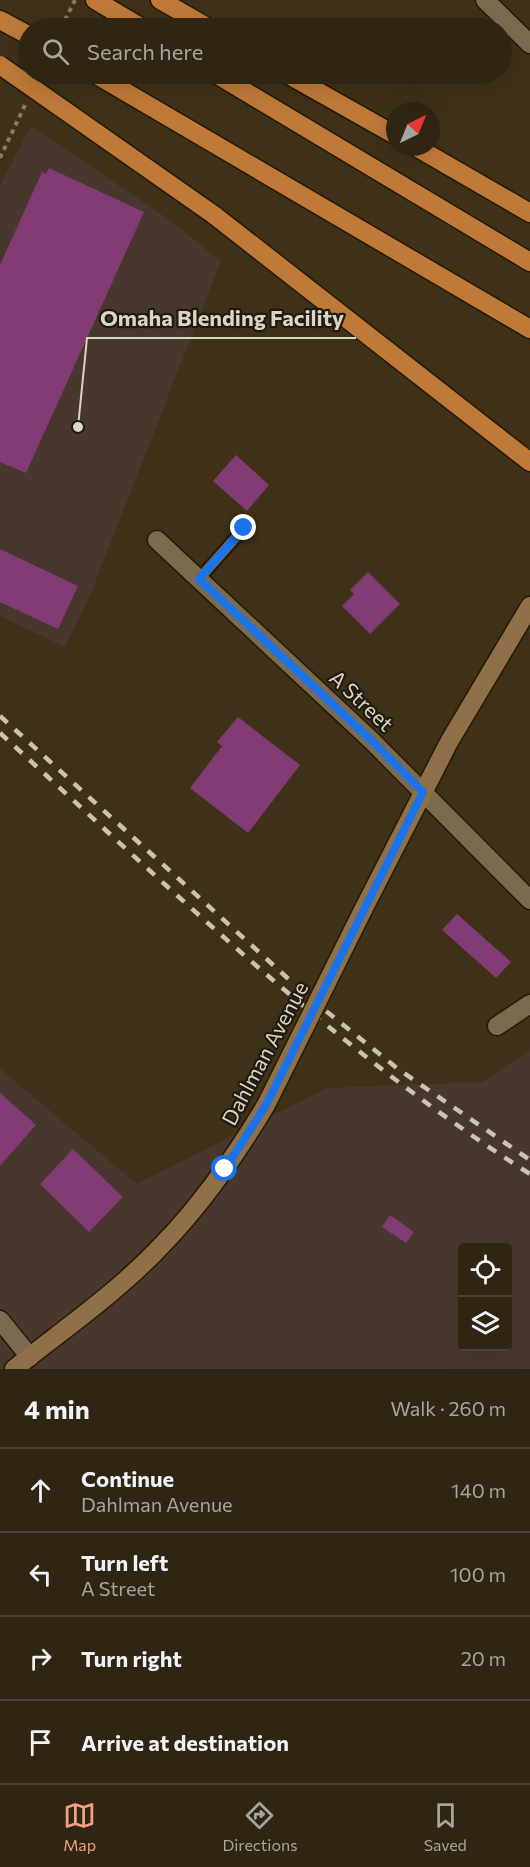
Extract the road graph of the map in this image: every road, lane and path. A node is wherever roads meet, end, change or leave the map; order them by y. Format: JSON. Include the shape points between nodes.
{"nodes":[{"id":1,"x":75,"y":0,"type":"edge"},
{"id":2,"x":95,"y":0,"type":"edge"},
{"id":3,"x":160,"y":0,"type":"edge"},
{"id":4,"x":485,"y":0,"type":"edge"},
{"id":5,"x":67,"y":18,"type":"edge"},
{"id":6,"x":125,"y":18,"type":"edge"},
{"id":7,"x":192,"y":18,"type":"edge"},
{"id":8,"x":503,"y":18,"type":"edge"},
{"id":9,"x":0,"y":20,"type":"edge"},
{"id":10,"x":512,"y":26,"type":"edge"},
{"id":11,"x":18,"y":30,"type":"edge"},
{"id":12,"x":530,"y":44,"type":"edge"},
{"id":13,"x":0,"y":65,"type":"edge"},
{"id":14,"x":18,"y":78,"type":"edge"},
{"id":15,"x":27,"y":84,"type":"edge"},
{"id":16,"x":112,"y":84,"type":"edge"},
{"id":17,"x":233,"y":84,"type":"edge"},
{"id":18,"x":305,"y":84,"type":"edge"},
{"id":19,"x":26,"y":103,"type":"dead end"},
{"id":20,"x":386,"y":130,"type":"edge"},
{"id":21,"x":432,"y":156,"type":"edge"},
{"id":22,"x":0,"y":158,"type":"edge"},
{"id":23,"x":530,"y":213,"type":"edge"},
{"id":24,"x":530,"y":261,"type":"edge"},
{"id":25,"x":530,"y":329,"type":"edge"},
{"id":26,"x":530,"y":462,"type":"edge"},
{"id":27,"x":244,"y":528,"type":"dead end"},
{"id":28,"x":157,"y":540,"type":"dead end"},
{"id":29,"x":199,"y":579,"type":"junction"},
{"id":30,"x":528,"y":609,"type":"edge"},
{"id":31,"x":423,"y":792,"type":"junction"},
{"id":32,"x":530,"y":900,"type":"edge"},
{"id":33,"x":530,"y":1004,"type":"edge"},
{"id":34,"x":496,"y":1026,"type":"dead end"},
{"id":35,"x":0,"y":1320,"type":"edge"},
{"id":36,"x":30,"y":1357,"type":"junction"},
{"id":37,"x":14,"y":1369,"type":"edge"}],
"edges":[{"from":1,"to":5,"type":"path"},
{"from":2,"to":6,"type":"highway"},
{"from":3,"to":7,"type":"highway"},
{"from":4,"to":8,"type":"street"},
{"from":9,"to":11,"type":"highway"},
{"from":10,"to":12,"type":"street"},
{"from":13,"to":14,"type":"highway","bridge":true},
{"from":15,"to":26,"type":"highway","bridge":true,"via":[[214,215]]},
{"from":16,"to":25,"type":"highway"},
{"from":17,"to":24,"type":"highway"},
{"from":18,"to":20,"type":"highway"},
{"from":19,"to":22,"type":"path"},
{"from":21,"to":23,"type":"highway"},
{"from":27,"to":29,"type":"lane"},
{"from":28,"to":29,"type":"street","name":"A Street"},
{"from":29,"to":31,"type":"street","name":"A Street"},
{"from":30,"to":31,"type":"street","name":"Dahlman Avenue"},
{"from":31,"to":32,"type":"street","name":"A Street"},
{"from":31,"to":36,"type":"street","name":"Dahlman Avenue","bridge":true,"via":[[266,1105],[225,1169],[162,1246]]},
{"from":33,"to":34,"type":"street"},
{"from":35,"to":36,"type":"street"},
{"from":36,"to":37,"type":"street","name":"Dahlman Avenue"}]}
